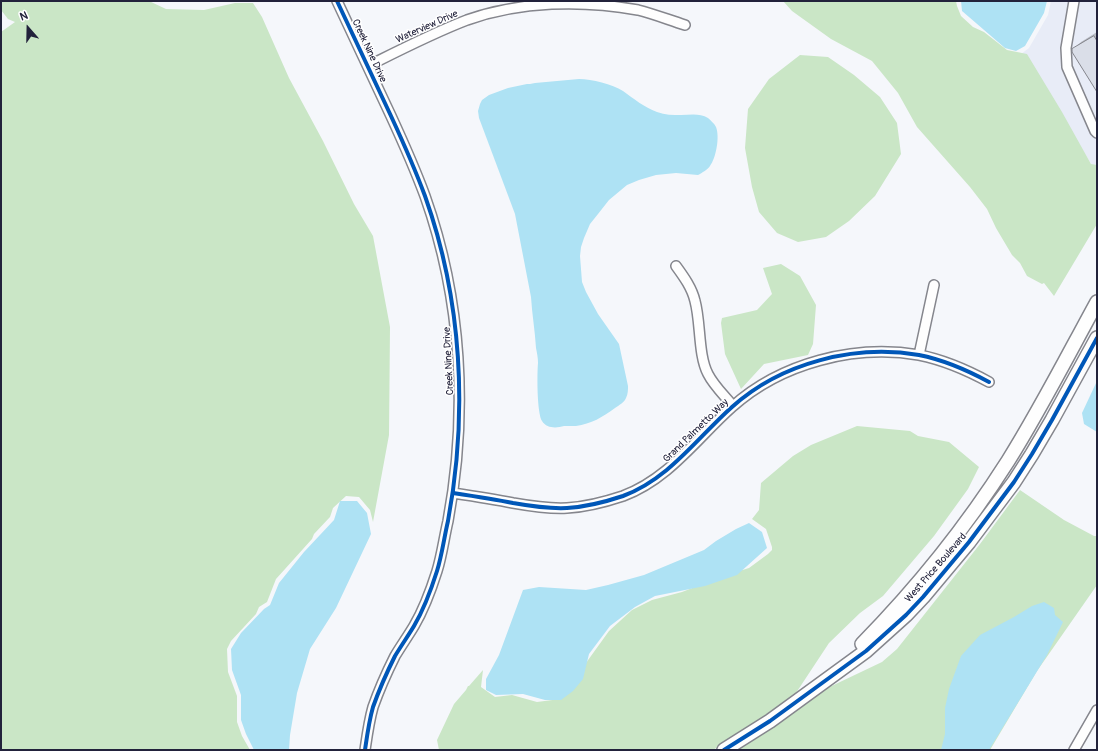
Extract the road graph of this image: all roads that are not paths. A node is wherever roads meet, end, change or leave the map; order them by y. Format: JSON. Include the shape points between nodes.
{"nodes":[{"id":1,"x":337,"y":1,"type":"edge"},
{"id":2,"x":1074,"y":1,"type":"edge"},
{"id":3,"x":685,"y":25,"type":"dead end"},
{"id":4,"x":368,"y":66,"type":"junction"},
{"id":5,"x":1097,"y":133,"type":"edge"},
{"id":6,"x":676,"y":266,"type":"dead end"},
{"id":7,"x":934,"y":285,"type":"dead end"},
{"id":8,"x":1097,"y":302,"type":"edge"},
{"id":9,"x":1097,"y":338,"type":"edge"},
{"id":10,"x":919,"y":355,"type":"junction"},
{"id":11,"x":989,"y":382,"type":"dead end"},
{"id":12,"x":733,"y":406,"type":"junction"},
{"id":13,"x":453,"y":493,"type":"junction"},
{"id":14,"x":818,"y":686,"type":"junction"},
{"id":15,"x":1097,"y":710,"type":"edge"},
{"id":16,"x":365,"y":750,"type":"edge"},
{"id":17,"x":724,"y":750,"type":"edge"},
{"id":18,"x":1074,"y":750,"type":"edge"}],
"edges":[{"from":1,"to":4,"type":"street","name":"Creek Nine Drive"},
{"from":2,"to":5,"type":"street","via":[[1066,48],[1067,67]]},
{"from":3,"to":4,"type":"street","name":"Waterview Drive","via":[[639,11],[605,5],[558,3],[529,6],[498,11],[468,20]]},
{"from":4,"to":13,"type":"street","name":"Creek Nine Drive","via":[[425,196],[448,278],[456,334],[459,392],[458,447]]},
{"from":6,"to":12,"type":"street","via":[[690,288],[695,302],[703,359],[708,374]]},
{"from":7,"to":10,"type":"street"},
{"from":8,"to":14,"type":"street","name":"West Price Boulevard","via":[[1040,406],[972,514],[903,601]]},
{"from":9,"to":14,"type":"street","name":"West Price Boulevard","via":[[1032,454],[969,542],[906,615],[866,651]]},
{"from":10,"to":11,"type":"street","name":"Grand Palmetto Way","via":[[946,362]]},
{"from":10,"to":12,"type":"street","name":"Grand Palmetto Way","via":[[860,352],[819,360],[778,376]]},
{"from":12,"to":13,"type":"street","name":"Grand Palmetto Way","via":[[661,475],[614,499],[557,508]]},
{"from":13,"to":16,"type":"street","name":"Creek Nine Drive","via":[[443,546],[431,589],[419,618],[395,658],[381,688],[373,708]]},
{"from":14,"to":17,"type":"street","name":"West Price Boulevard"},
{"from":15,"to":18,"type":"street"}]}
